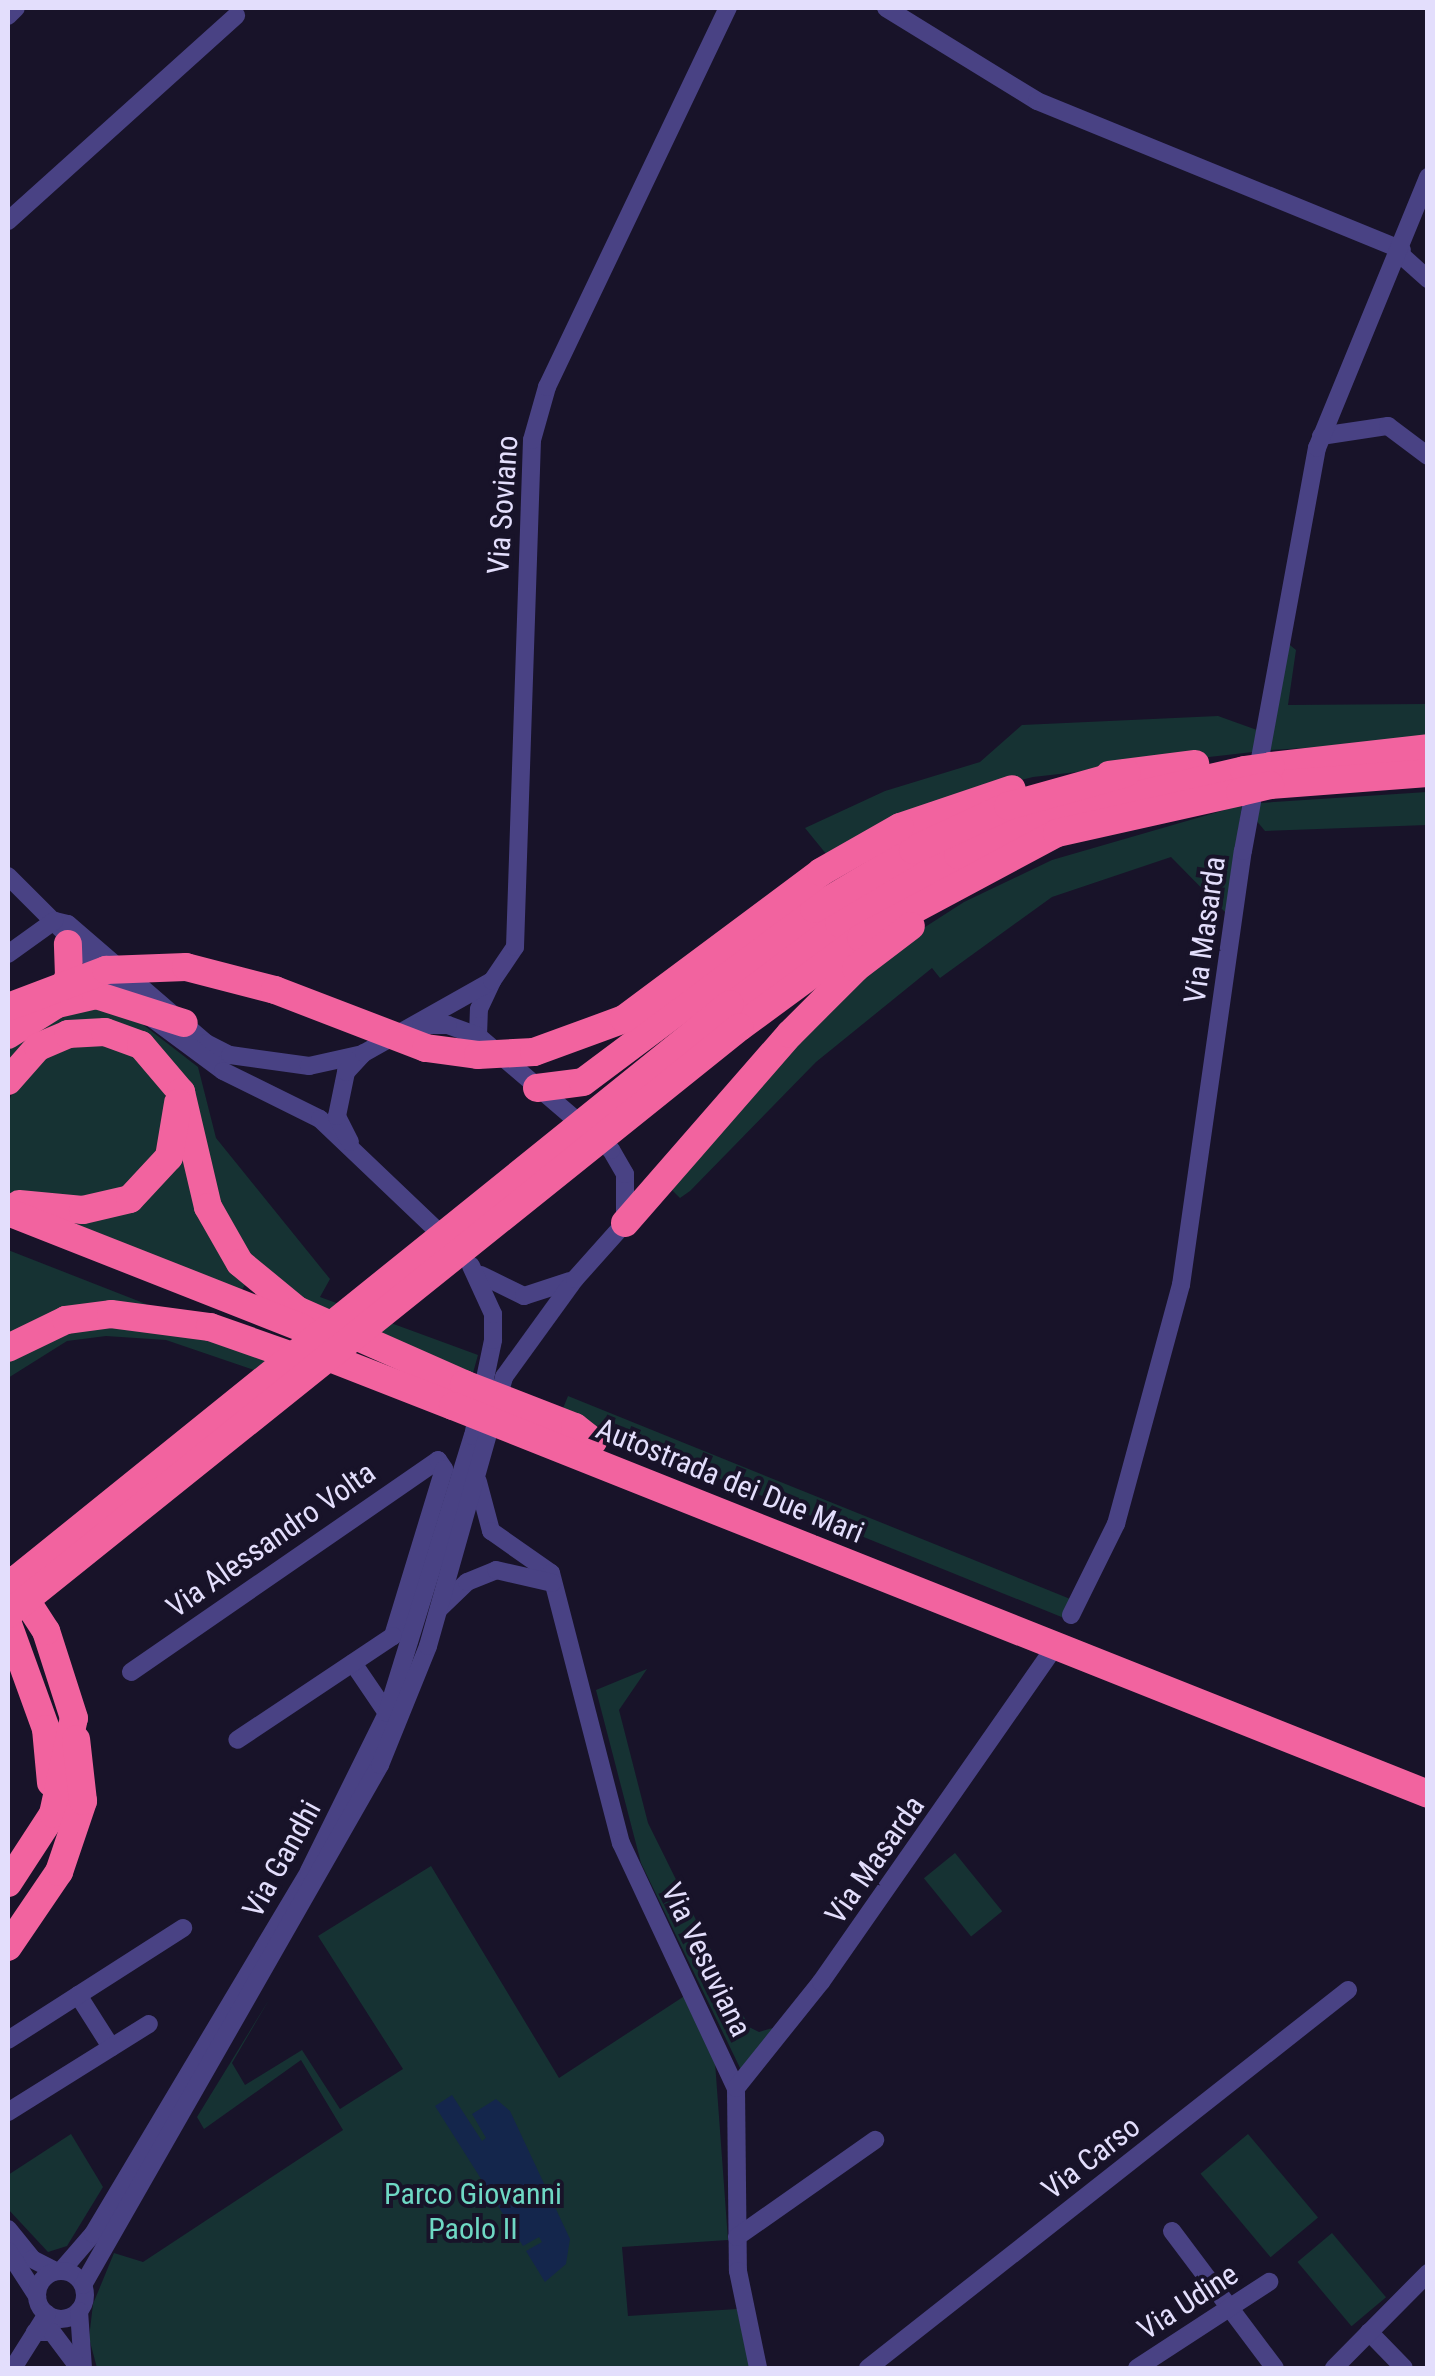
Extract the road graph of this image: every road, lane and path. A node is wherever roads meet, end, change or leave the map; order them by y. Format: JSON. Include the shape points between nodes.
{"nodes":[{"id":1,"x":16,"y":8,"type":"edge"},
{"id":2,"x":728,"y":8,"type":"edge"},
{"id":3,"x":886,"y":8,"type":"edge"},
{"id":4,"x":8,"y":16,"type":"edge"},
{"id":5,"x":236,"y":16,"type":"dead end"},
{"id":6,"x":1428,"y":177,"type":"edge"},
{"id":7,"x":12,"y":208,"type":"edge"},
{"id":8,"x":1401,"y":252,"type":"junction"},
{"id":9,"x":1428,"y":279,"type":"edge"},
{"id":10,"x":1321,"y":436,"type":"junction"},
{"id":11,"x":1428,"y":456,"type":"edge"},
{"id":12,"x":1428,"y":748,"type":"edge"},
{"id":13,"x":1257,"y":772,"type":"junction"},
{"id":14,"x":1126,"y":773,"type":"junction"},
{"id":15,"x":1428,"y":774,"type":"edge"},
{"id":16,"x":986,"y":869,"type":"junction"},
{"id":17,"x":8,"y":876,"type":"edge"},
{"id":18,"x":61,"y":932,"type":"junction"},
{"id":19,"x":8,"y":954,"type":"edge"},
{"id":20,"x":492,"y":981,"type":"junction"},
{"id":21,"x":57,"y":1004,"type":"junction"},
{"id":22,"x":8,"y":1007,"type":"edge"},
{"id":23,"x":140,"y":1008,"type":"junction"},
{"id":24,"x":735,"y":1015,"type":"junction"},
{"id":25,"x":184,"y":1023,"type":"junction"},
{"id":26,"x":421,"y":1025,"type":"junction"},
{"id":27,"x":8,"y":1035,"type":"edge"},
{"id":28,"x":478,"y":1036,"type":"junction"},
{"id":29,"x":364,"y":1053,"type":"junction"},
{"id":30,"x":172,"y":1077,"type":"junction"},
{"id":31,"x":8,"y":1081,"type":"edge"},
{"id":32,"x":536,"y":1088,"type":"junction"},
{"id":33,"x":350,"y":1142,"type":"junction"},
{"id":34,"x":8,"y":1200,"type":"edge"},
{"id":35,"x":8,"y":1212,"type":"edge"},
{"id":36,"x":625,"y":1223,"type":"junction"},
{"id":37,"x":8,"y":1232,"type":"edge"},
{"id":38,"x":471,"y":1266,"type":"junction"},
{"id":39,"x":574,"y":1279,"type":"junction"},
{"id":40,"x":8,"y":1348,"type":"edge"},
{"id":41,"x":458,"y":1398,"type":"junction"},
{"id":42,"x":477,"y":1470,"type":"junction"},
{"id":43,"x":8,"y":1571,"type":"edge"},
{"id":44,"x":553,"y":1583,"type":"junction"},
{"id":45,"x":8,"y":1586,"type":"edge"},
{"id":46,"x":438,"y":1610,"type":"junction"},
{"id":47,"x":8,"y":1614,"type":"edge"},
{"id":48,"x":1071,"y":1615,"type":"dead end"},
{"id":49,"x":8,"y":1624,"type":"edge"},
{"id":50,"x":1048,"y":1656,"type":"dead end"},
{"id":51,"x":353,"y":1662,"type":"junction"},
{"id":52,"x":131,"y":1672,"type":"dead end"},
{"id":53,"x":387,"y":1713,"type":"junction"},
{"id":54,"x":74,"y":1718,"type":"junction"},
{"id":55,"x":237,"y":1740,"type":"dead end"},
{"id":56,"x":1428,"y":1774,"type":"edge"},
{"id":57,"x":1428,"y":1794,"type":"edge"},
{"id":58,"x":52,"y":1814,"type":"junction"},
{"id":59,"x":8,"y":1883,"type":"edge"},
{"id":60,"x":183,"y":1928,"type":"dead end"},
{"id":61,"x":8,"y":1948,"type":"edge"},
{"id":62,"x":1348,"y":1990,"type":"dead end"},
{"id":63,"x":78,"y":1995,"type":"junction"},
{"id":64,"x":149,"y":2024,"type":"dead end"},
{"id":65,"x":8,"y":2040,"type":"edge"},
{"id":66,"x":111,"y":2047,"type":"junction"},
{"id":67,"x":736,"y":2088,"type":"junction"},
{"id":68,"x":8,"y":2112,"type":"edge"},
{"id":69,"x":875,"y":2140,"type":"dead end"},
{"id":70,"x":8,"y":2229,"type":"edge"},
{"id":71,"x":1172,"y":2231,"type":"dead end"},
{"id":72,"x":737,"y":2237,"type":"junction"},
{"id":73,"x":8,"y":2251,"type":"edge"},
{"id":74,"x":59,"y":2271,"type":"junction"},
{"id":75,"x":1428,"y":2272,"type":"edge"},
{"id":76,"x":1268,"y":2282,"type":"dead end"},
{"id":77,"x":83,"y":2285,"type":"junction"},
{"id":78,"x":37,"y":2296,"type":"junction"},
{"id":79,"x":1228,"y":2307,"type":"junction"},
{"id":80,"x":79,"y":2312,"type":"junction"},
{"id":81,"x":46,"y":2314,"type":"junction"},
{"id":82,"x":35,"y":2332,"type":"junction"},
{"id":83,"x":1370,"y":2332,"type":"junction"},
{"id":84,"x":1336,"y":2367,"type":"edge"},
{"id":85,"x":14,"y":2368,"type":"edge"},
{"id":86,"x":81,"y":2368,"type":"edge"},
{"id":87,"x":758,"y":2368,"type":"edge"},
{"id":88,"x":868,"y":2368,"type":"edge"},
{"id":89,"x":1137,"y":2368,"type":"edge"},
{"id":90,"x":1275,"y":2368,"type":"edge"},
{"id":91,"x":1404,"y":2368,"type":"edge"}],
"edges":[{"from":1,"to":4,"type":"street"},
{"from":2,"to":20,"type":"street","name":"Via Soviano","via":[[546,387],[532,440],[516,936],[508,966]]},
{"from":3,"to":8,"type":"street","via":[[1037,101]]},
{"from":5,"to":7,"type":"street"},
{"from":6,"to":8,"type":"street","name":"Via Masarda"},
{"from":8,"to":9,"type":"street"},
{"from":8,"to":10,"type":"street","name":"Via Masarda"},
{"from":10,"to":11,"type":"street","via":[[1388,426]]},
{"from":10,"to":48,"type":"street","name":"Via Masarda","via":[[1243,850],[1181,1285],[1116,1524]]},
{"from":12,"to":13,"type":"highway","via":[[1357,744]]},
{"from":13,"to":14,"type":"highway"},
{"from":13,"to":15,"type":"highway"},
{"from":13,"to":16,"type":"highway","via":[[1057,834]]},
{"from":13,"to":24,"type":"highway","via":[[1040,818],[958,855],[839,923]]},
{"from":14,"to":22,"type":"highway","bridge":true,"via":[[1003,792],[900,827],[820,872],[624,1020],[534,1052],[478,1055],[426,1048],[241,979],[186,967],[106,970]]},
{"from":14,"to":32,"type":"highway","via":[[1008,806],[913,850],[814,909],[583,1082]]},
{"from":16,"to":24,"type":"highway"},
{"from":16,"to":36,"type":"highway","via":[[856,968]]},
{"from":17,"to":18,"type":"street"},
{"from":18,"to":19,"type":"street"},
{"from":18,"to":21,"type":"highway","via":[[69,976]]},
{"from":18,"to":23,"type":"street"},
{"from":18,"to":25,"type":"street","via":[[68,924]]},
{"from":20,"to":26,"type":"street"},
{"from":20,"to":28,"type":"street","name":"Via Soviano","via":[[478,1009]]},
{"from":21,"to":23,"type":"highway","via":[[96,995]]},
{"from":21,"to":27,"type":"highway"},
{"from":23,"to":25,"type":"highway"},
{"from":23,"to":33,"type":"street","via":[[201,1058],[298,1105]]},
{"from":24,"to":45,"type":"highway","bridge":true},
{"from":24,"to":47,"type":"highway","bridge":true},
{"from":25,"to":29,"type":"street","via":[[214,1048],[265,1064],[309,1066]]},
{"from":26,"to":28,"type":"street","via":[[448,1025]]},
{"from":26,"to":29,"type":"street"},
{"from":28,"to":32,"type":"street"},
{"from":29,"to":33,"type":"street","via":[[336,1096],[336,1116]]},
{"from":30,"to":31,"type":"highway","via":[[141,1045],[92,1030],[47,1042]]},
{"from":30,"to":34,"type":"highway","via":[[179,1112],[175,1141],[162,1171],[141,1192],[83,1210]]},
{"from":30,"to":41,"type":"highway","via":[[188,1110],[208,1207],[240,1263],[298,1310]]},
{"from":32,"to":36,"type":"street","via":[[611,1150],[625,1174]]},
{"from":33,"to":38,"type":"street"},
{"from":35,"to":41,"type":"highway","name":"Autostrada dei Due Mari"},
{"from":36,"to":39,"type":"street","name":"Via Gandhi"},
{"from":37,"to":41,"type":"highway","name":"Autostrada dei Due Mari"},
{"from":38,"to":39,"type":"street","via":[[498,1289],[524,1296]]},
{"from":38,"to":53,"type":"street","name":"Via Gandhi","via":[[493,1314],[473,1436]]},
{"from":39,"to":42,"type":"street","name":"Via Gandhi","via":[[504,1377]]},
{"from":40,"to":41,"type":"highway","via":[[42,1328],[86,1316],[182,1321]]},
{"from":41,"to":56,"type":"highway","name":"Autostrada dei Due Mari","bridge":true,"via":[[576,1428],[593,1441]]},
{"from":41,"to":57,"type":"highway","name":"Autostrada dei Due Mari","bridge":true,"via":[[562,1450]]},
{"from":42,"to":44,"type":"street","via":[[491,1532],[545,1565]]},
{"from":42,"to":46,"type":"street","name":"Via Gandhi"},
{"from":43,"to":54,"type":"highway","via":[[46,1631]]},
{"from":44,"to":46,"type":"street","via":[[496,1570],[467,1582]]},
{"from":44,"to":67,"type":"street","name":"Via Vesuviana","via":[[621,1843]]},
{"from":46,"to":77,"type":"street","name":"Via Gandhi","via":[[401,1714],[348,1828]]},
{"from":49,"to":58,"type":"highway","via":[[46,1729]]},
{"from":50,"to":67,"type":"street","name":"Via Masarda","via":[[907,1863]]},
{"from":51,"to":52,"type":"street","name":"Via Alessandro Volta","via":[[393,1636],[442,1463],[430,1462]]},
{"from":51,"to":53,"type":"street"},
{"from":51,"to":55,"type":"street"},
{"from":53,"to":74,"type":"street","name":"Via Gandhi","via":[[310,1871],[87,2243]]},
{"from":54,"to":58,"type":"highway"},
{"from":54,"to":61,"type":"highway","via":[[84,1800],[59,1872]]},
{"from":58,"to":59,"type":"highway"},
{"from":60,"to":63,"type":"street"},
{"from":62,"to":88,"type":"street","name":"Via Carso"},
{"from":63,"to":65,"type":"street"},
{"from":63,"to":66,"type":"street"},
{"from":64,"to":66,"type":"street"},
{"from":66,"to":68,"type":"street"},
{"from":67,"to":72,"type":"street","name":"Via Vesuviana"},
{"from":69,"to":72,"type":"street"},
{"from":70,"to":74,"type":"street","via":[[32,2258]]},
{"from":71,"to":79,"type":"street"},
{"from":72,"to":87,"type":"street","name":"Via Vesuviana"},
{"from":73,"to":78,"type":"street"},
{"from":74,"to":77,"type":"street"},
{"from":74,"to":78,"type":"street","via":[[44,2278]]},
{"from":75,"to":83,"type":"street"},
{"from":76,"to":79,"type":"street","name":"Via Udine"},
{"from":77,"to":80,"type":"street"},
{"from":78,"to":81,"type":"street"},
{"from":79,"to":89,"type":"street","name":"Via Udine"},
{"from":79,"to":90,"type":"street"},
{"from":80,"to":81,"type":"street","via":[[63,2319]]},
{"from":80,"to":86,"type":"street"},
{"from":81,"to":82,"type":"street"},
{"from":82,"to":85,"type":"street"},
{"from":82,"to":86,"type":"street","via":[[52,2332]]},
{"from":83,"to":84,"type":"street"},
{"from":83,"to":91,"type":"street"}]}
